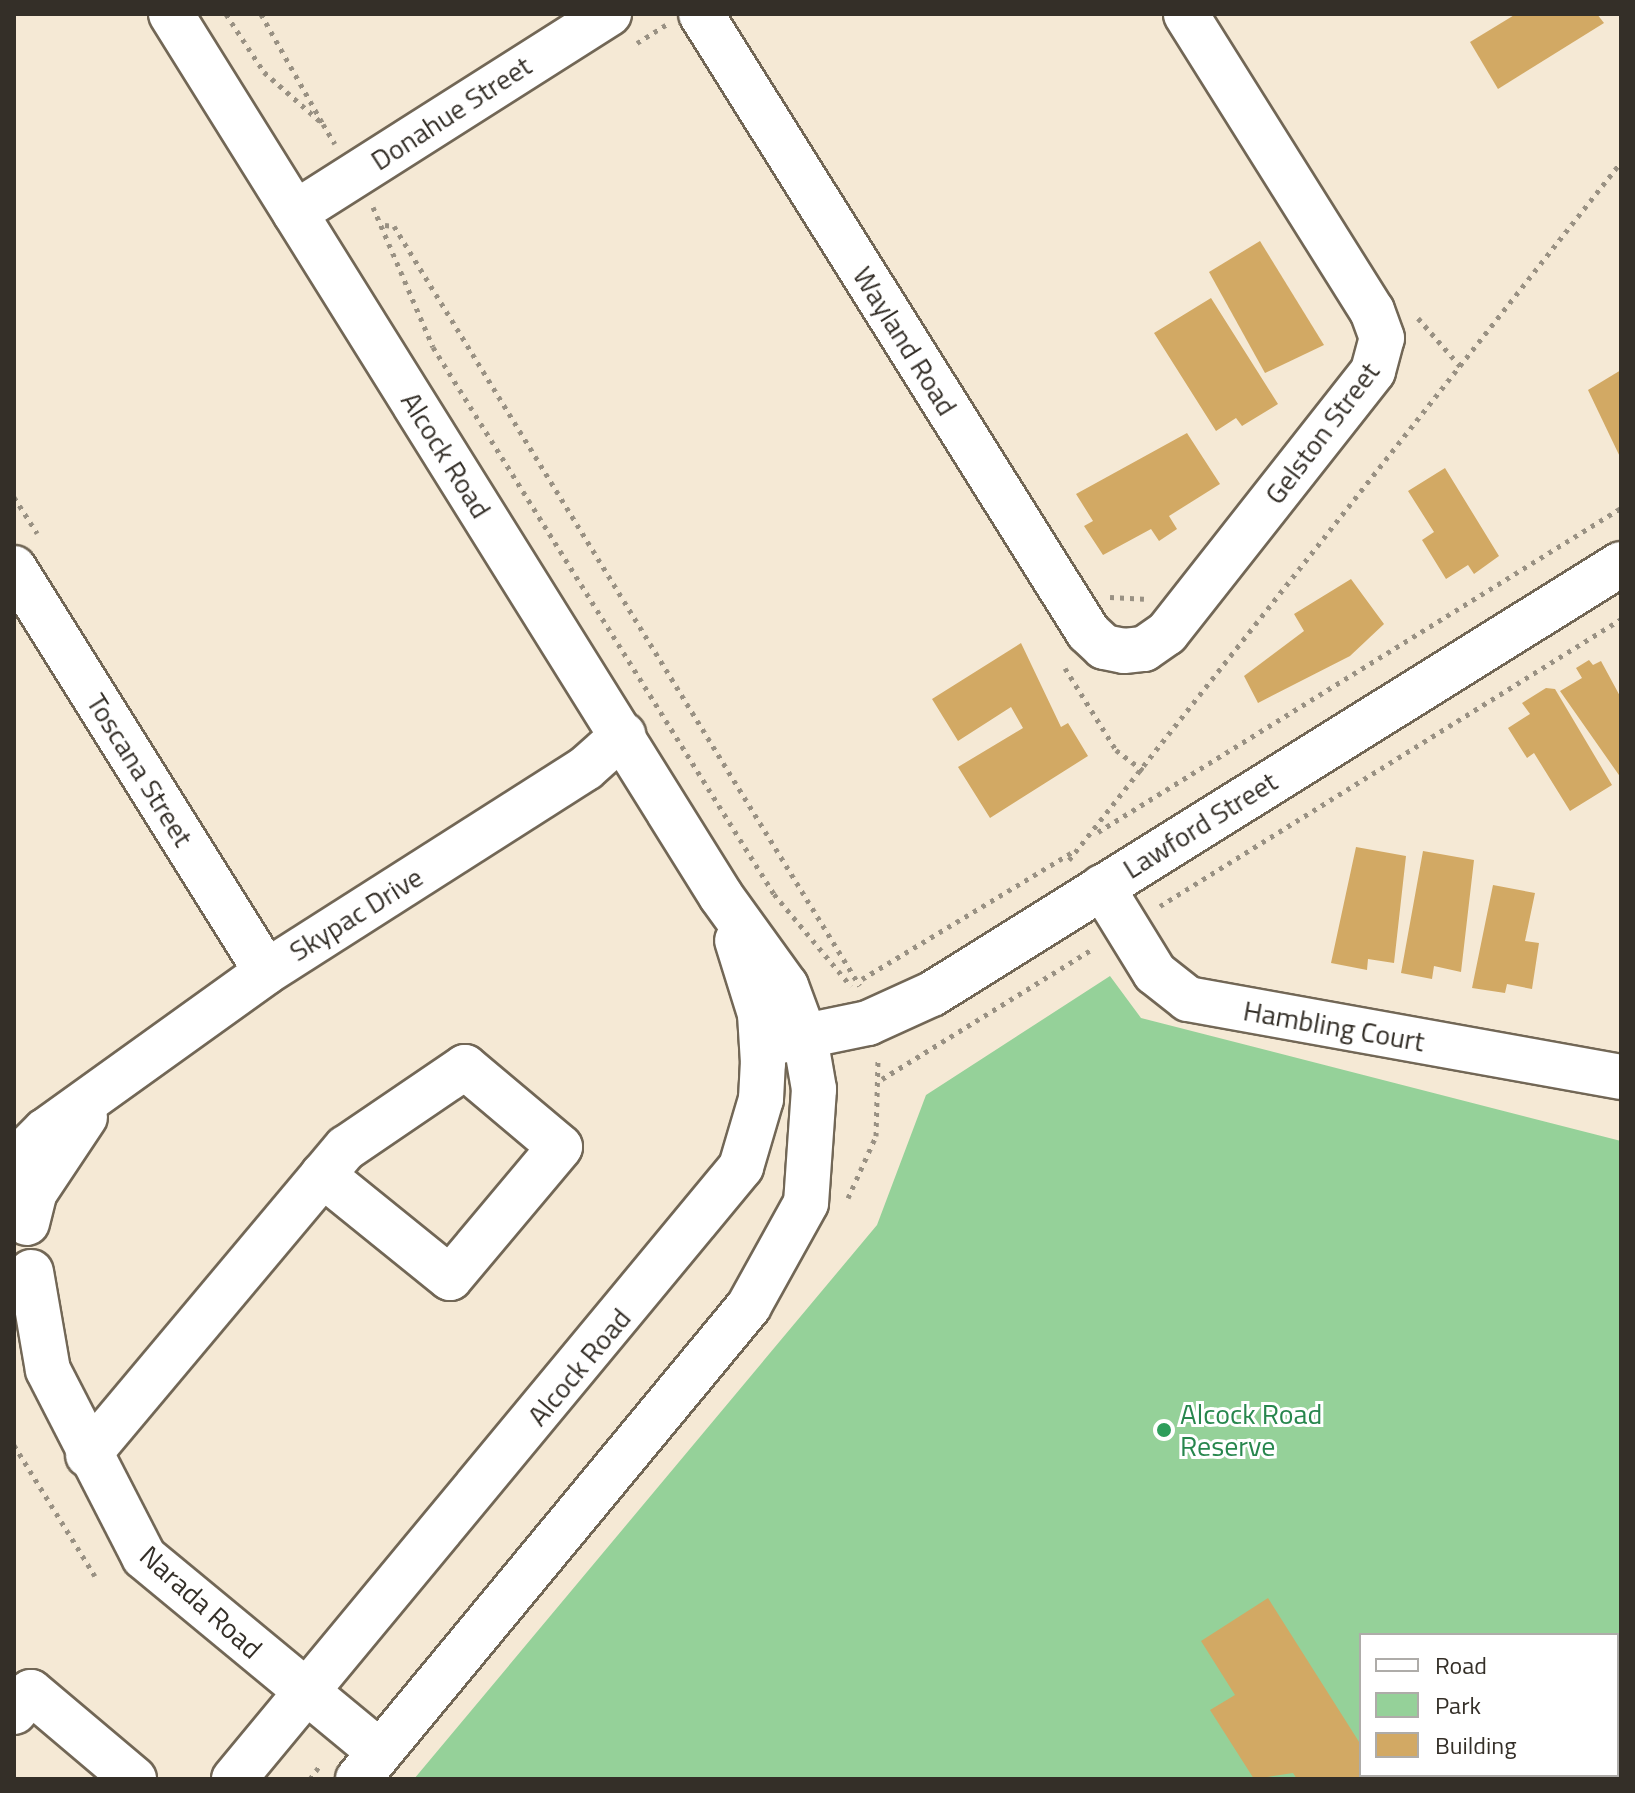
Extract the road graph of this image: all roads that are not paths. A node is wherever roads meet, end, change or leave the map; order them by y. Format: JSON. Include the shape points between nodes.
{"nodes":[{"id":1,"x":171,"y":14,"type":"edge"},
{"id":2,"x":609,"y":14,"type":"edge"},
{"id":3,"x":701,"y":14,"type":"edge"},
{"id":4,"x":1186,"y":14,"type":"edge"},
{"id":5,"x":295,"y":213,"type":"junction"},
{"id":6,"x":25,"y":550,"type":"edge"},
{"id":7,"x":1621,"y":564,"type":"edge"},
{"id":8,"x":1124,"y":651,"type":"joint"},
{"id":9,"x":623,"y":735,"type":"junction"},
{"id":10,"x":1102,"y":887,"type":"junction"},
{"id":11,"x":721,"y":896,"type":"junction"},
{"id":12,"x":266,"y":972,"type":"junction"},
{"id":13,"x":805,"y":1037,"type":"junction"},
{"id":14,"x":762,"y":1044,"type":"junction"},
{"id":15,"x":1621,"y":1077,"type":"edge"},
{"id":16,"x":94,"y":1100,"type":"junction"},
{"id":17,"x":14,"y":1162,"type":"edge"},
{"id":18,"x":323,"y":1175,"type":"junction"},
{"id":19,"x":21,"y":1216,"type":"edge"},
{"id":20,"x":22,"y":1283,"type":"edge"},
{"id":21,"x":14,"y":1338,"type":"edge"},
{"id":22,"x":48,"y":1370,"type":"junction"},
{"id":23,"x":88,"y":1455,"type":"junction"},
{"id":24,"x":307,"y":1691,"type":"junction"},
{"id":25,"x":14,"y":1712,"type":"edge"},
{"id":26,"x":369,"y":1766,"type":"edge"},
{"id":27,"x":134,"y":1779,"type":"edge"},
{"id":28,"x":234,"y":1779,"type":"edge"}],
"edges":[{"from":1,"to":5,"type":"street","name":"Alcock Road"},
{"from":2,"to":5,"type":"street","name":"Donahue Street"},
{"from":3,"to":8,"type":"street","name":"Wayland Road","via":[[1088,632],[1104,647]]},
{"from":4,"to":8,"type":"street","name":"Gelston Street","via":[[1372,311],[1382,347],[1361,388],[1167,633],[1144,649]]},
{"from":5,"to":9,"type":"street","name":"Alcock Road"},
{"from":6,"to":12,"type":"street","name":"Toscana Street"},
{"from":7,"to":10,"type":"street","name":"Lawford Street"},
{"from":9,"to":11,"type":"street","name":"Alcock Road"},
{"from":9,"to":12,"type":"street","name":"Skypac Drive","via":[[586,768]]},
{"from":10,"to":13,"type":"street","name":"Lawford Street","via":[[909,1006]]},
{"from":10,"to":15,"type":"street","name":"Hambling Court","via":[[1164,984],[1188,999]]},
{"from":11,"to":13,"type":"street","name":"Alcock Road","via":[[786,986]]},
{"from":11,"to":14,"type":"street","name":"Alcock Road","via":[[749,970]]},
{"from":12,"to":16,"type":"street","name":"Skypac Drive"},
{"from":13,"to":14,"type":"street","name":"Lawford Street"},
{"from":13,"to":26,"type":"street","name":"Alcock Road","via":[[814,1089],[811,1180],[787,1244],[749,1306]]},
{"from":14,"to":24,"type":"street","name":"Alcock Road","via":[[752,1137],[724,1193]]},
{"from":16,"to":17,"type":"street","name":"Skypac Drive","via":[[45,1131]]},
{"from":16,"to":19,"type":"street","name":"Skypac Drive"},
{"from":18,"to":18,"type":"street","via":[[346,1148],[465,1067],[560,1147],[450,1278]]},
{"from":18,"to":23,"type":"street"},
{"from":19,"to":20,"type":"street","name":"Narada Road","via":[[35,1255]]},
{"from":20,"to":22,"type":"street","name":"Narada Road"},
{"from":21,"to":22,"type":"street","name":"Narada Road"},
{"from":22,"to":23,"type":"street","name":"Narada Road"},
{"from":23,"to":24,"type":"street","name":"Narada Road","via":[[144,1557]]},
{"from":24,"to":26,"type":"street","name":"Narada Road"},
{"from":24,"to":28,"type":"street","name":"Alcock Road"},
{"from":25,"to":27,"type":"street","via":[[31,1692]]}]}
